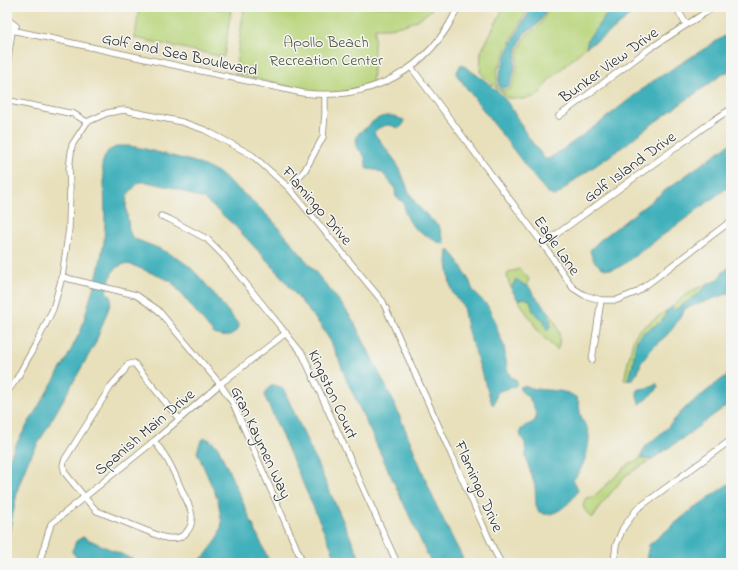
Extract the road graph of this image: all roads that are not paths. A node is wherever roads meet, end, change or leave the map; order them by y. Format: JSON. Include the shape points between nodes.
{"nodes":[{"id":1,"x":458,"y":7,"type":"edge"},
{"id":2,"x":676,"y":7,"type":"edge"},
{"id":3,"x":714,"y":7,"type":"edge"},
{"id":4,"x":7,"y":19,"type":"edge"},
{"id":5,"x":686,"y":24,"type":"junction"},
{"id":6,"x":11,"y":27,"type":"edge"},
{"id":7,"x":7,"y":66,"type":"edge"},
{"id":8,"x":411,"y":67,"type":"junction"},
{"id":9,"x":325,"y":95,"type":"junction"},
{"id":10,"x":7,"y":98,"type":"edge"},
{"id":11,"x":731,"y":109,"type":"edge"},
{"id":12,"x":559,"y":116,"type":"dead end"},
{"id":13,"x":87,"y":122,"type":"junction"},
{"id":14,"x":289,"y":188,"type":"junction"},
{"id":15,"x":161,"y":216,"type":"dead end"},
{"id":16,"x":731,"y":221,"type":"edge"},
{"id":17,"x":543,"y":244,"type":"junction"},
{"id":18,"x":62,"y":277,"type":"junction"},
{"id":19,"x":601,"y":300,"type":"junction"},
{"id":20,"x":286,"y":333,"type":"junction"},
{"id":21,"x":592,"y":360,"type":"dead end"},
{"id":22,"x":220,"y":384,"type":"junction"},
{"id":23,"x":7,"y":392,"type":"edge"},
{"id":24,"x":179,"y":418,"type":"junction"},
{"id":25,"x":731,"y":440,"type":"edge"},
{"id":26,"x":154,"y":441,"type":"junction"},
{"id":27,"x":85,"y":498,"type":"junction"},
{"id":28,"x":39,"y":563,"type":"edge"},
{"id":29,"x":303,"y":563,"type":"edge"},
{"id":30,"x":397,"y":563,"type":"edge"},
{"id":31,"x":501,"y":563,"type":"edge"},
{"id":32,"x":614,"y":563,"type":"edge"}],
"edges":[{"from":1,"to":8,"type":"street","name":"Golf and Sea Boulevard","via":[[440,38]]},
{"from":2,"to":5,"type":"street"},
{"from":3,"to":5,"type":"street","name":"Bunker View Drive"},
{"from":4,"to":6,"type":"street","name":"Golf and Sea Boulevard"},
{"from":5,"to":12,"type":"street","name":"Bunker View Drive"},
{"from":6,"to":7,"type":"street"},
{"from":6,"to":9,"type":"street","name":"Golf and Sea Boulevard","via":[[28,33],[303,93]]},
{"from":8,"to":9,"type":"street","name":"Golf and Sea Boulevard","via":[[391,80],[372,87]]},
{"from":8,"to":17,"type":"street","name":"Eagle Lane"},
{"from":9,"to":14,"type":"street","via":[[323,137],[305,170]]},
{"from":10,"to":13,"type":"street","via":[[74,114]]},
{"from":11,"to":17,"type":"street","name":"Golf Island Drive"},
{"from":13,"to":14,"type":"street","name":"Flamingo Drive","via":[[107,113],[124,110],[182,122],[205,130],[252,155]]},
{"from":13,"to":18,"type":"street","via":[[72,145],[69,169],[69,229]]},
{"from":14,"to":31,"type":"street","name":"Flamingo Drive","via":[[383,302]]},
{"from":15,"to":20,"type":"street","name":"Kingston Court","via":[[207,239]]},
{"from":16,"to":19,"type":"street","name":"Eagle Lane","via":[[637,292],[617,300]]},
{"from":17,"to":19,"type":"street","name":"Eagle Lane","via":[[573,288],[584,295]]},
{"from":18,"to":22,"type":"street","name":"Gran Kaymen Way","via":[[136,295],[158,310]]},
{"from":18,"to":23,"type":"street","via":[[53,308],[16,380]]},
{"from":19,"to":21,"type":"street"},
{"from":20,"to":22,"type":"street","name":"Spanish Main Drive"},
{"from":20,"to":30,"type":"street","name":"Kingston Court","via":[[303,355]]},
{"from":22,"to":24,"type":"street","name":"Spanish Main Drive"},
{"from":22,"to":29,"type":"street","name":"Gran Kaymen Way","via":[[233,403]]},
{"from":24,"to":26,"type":"street","name":"Spanish Main Drive"},
{"from":24,"to":27,"type":"street","via":[[134,363],[127,365],[111,386],[63,465],[65,473]]},
{"from":25,"to":32,"type":"street","via":[[637,509],[623,528],[616,545]]},
{"from":26,"to":27,"type":"street","name":"Spanish Main Drive"},
{"from":26,"to":27,"type":"street","via":[[171,466],[190,508],[192,521],[186,533],[176,539],[162,537],[97,510]]},
{"from":27,"to":28,"type":"street","name":"Spanish Main Drive","via":[[51,524]]}]}
